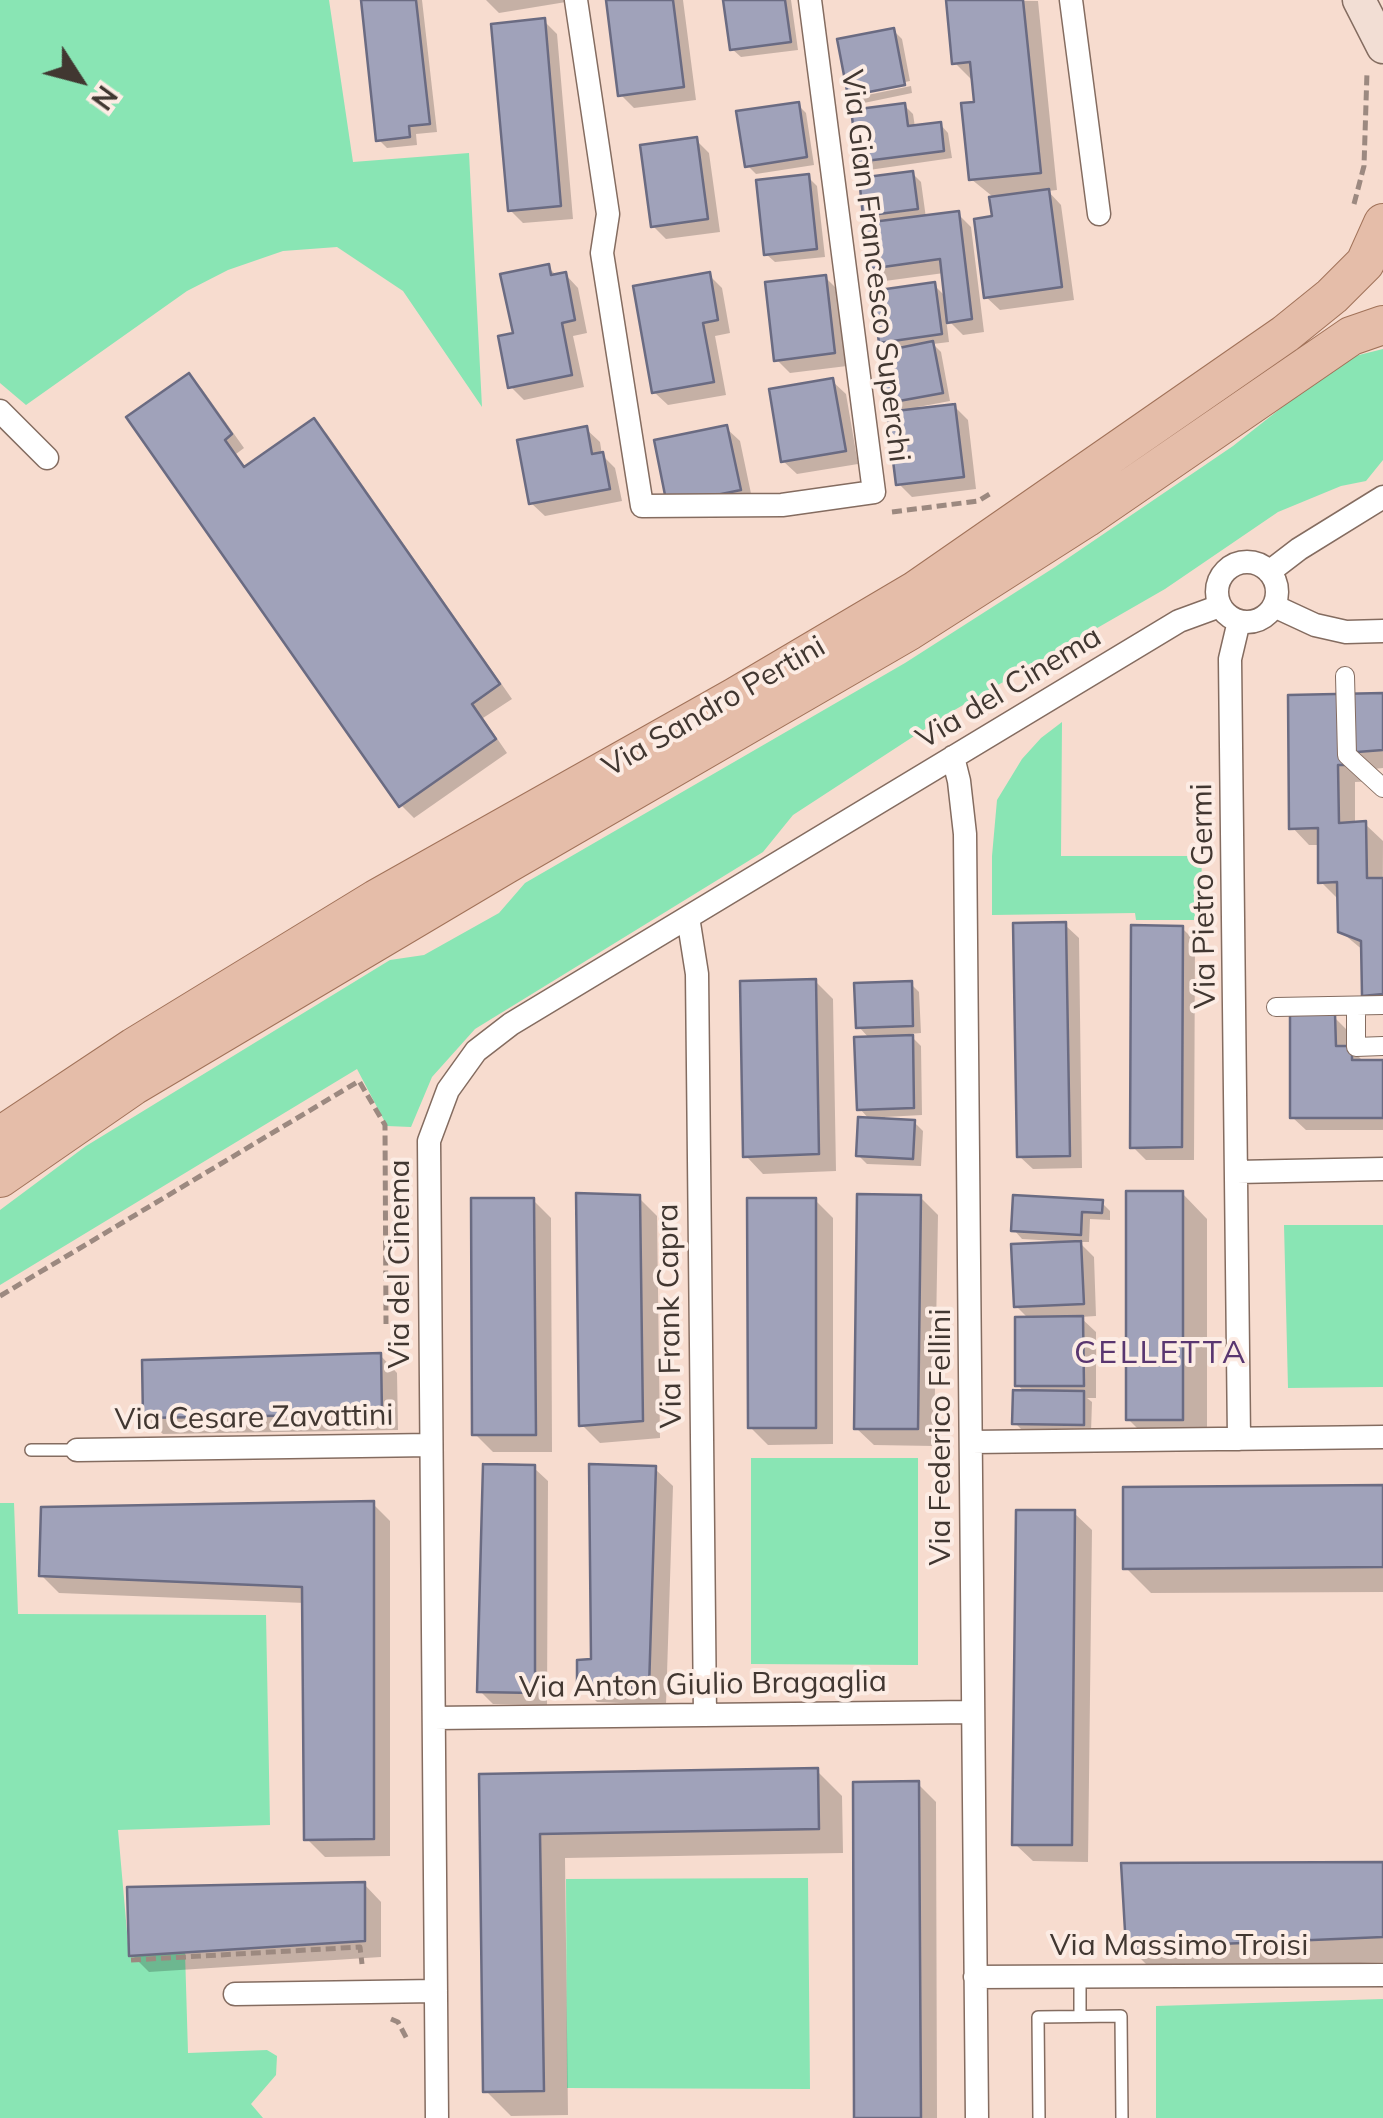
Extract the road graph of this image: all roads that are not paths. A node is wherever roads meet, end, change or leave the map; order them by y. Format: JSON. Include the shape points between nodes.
{"nodes":[{"id":1,"x":576,"y":0,"type":"edge"},
{"id":2,"x":810,"y":0,"type":"edge"},
{"id":3,"x":1071,"y":0,"type":"edge"},
{"id":4,"x":1359,"y":0,"type":"edge"},
{"id":5,"x":1374,"y":56,"type":"edge"},
{"id":6,"x":1098,"y":214,"type":"dead end"},
{"id":7,"x":1367,"y":219,"type":"edge"},
{"id":8,"x":1383,"y":325,"type":"edge"},
{"id":9,"x":0,"y":411,"type":"edge"},
{"id":10,"x":47,"y":458,"type":"dead end"},
{"id":11,"x":1383,"y":498,"type":"edge"},
{"id":12,"x":1269,"y":572,"type":"junction"},
{"id":13,"x":1220,"y":606,"type":"junction"},
{"id":14,"x":1274,"y":606,"type":"junction"},
{"id":15,"x":1239,"y":621,"type":"junction"},
{"id":16,"x":1383,"y":632,"type":"edge"},
{"id":17,"x":1346,"y":676,"type":"dead end"},
{"id":18,"x":953,"y":757,"type":"junction"},
{"id":19,"x":1383,"y":788,"type":"edge"},
{"id":20,"x":688,"y":917,"type":"junction"},
{"id":21,"x":1383,"y":1005,"type":"edge"},
{"id":22,"x":1356,"y":1006,"type":"junction"},
{"id":23,"x":1276,"y":1007,"type":"dead end"},
{"id":24,"x":1383,"y":1046,"type":"edge"},
{"id":25,"x":0,"y":1136,"type":"edge"},
{"id":26,"x":1383,"y":1169,"type":"edge"},
{"id":27,"x":1237,"y":1172,"type":"junction"},
{"id":28,"x":0,"y":1178,"type":"edge"},
{"id":29,"x":1383,"y":1437,"type":"edge"},
{"id":30,"x":1239,"y":1438,"type":"junction"},
{"id":31,"x":972,"y":1442,"type":"junction"},
{"id":32,"x":432,"y":1445,"type":"junction"},
{"id":33,"x":31,"y":1450,"type":"dead end"},
{"id":34,"x":76,"y":1450,"type":"joint"},
{"id":35,"x":974,"y":1712,"type":"junction"},
{"id":36,"x":705,"y":1715,"type":"junction"},
{"id":37,"x":434,"y":1718,"type":"junction"},
{"id":38,"x":1383,"y":1975,"type":"edge"},
{"id":39,"x":975,"y":1977,"type":"junction"},
{"id":40,"x":1080,"y":1977,"type":"junction"},
{"id":41,"x":436,"y":1991,"type":"junction"},
{"id":42,"x":235,"y":1994,"type":"dead end"},
{"id":43,"x":1080,"y":2016,"type":"junction"},
{"id":44,"x":437,"y":2118,"type":"edge"},
{"id":45,"x":977,"y":2118,"type":"edge"},
{"id":46,"x":1039,"y":2118,"type":"edge"},
{"id":47,"x":1122,"y":2118,"type":"edge"}],
"edges":[{"from":1,"to":2,"type":"street","name":"Via Gian Francesco Superchi","via":[[608,214],[602,253],[642,506],[782,505],[874,492]]},
{"from":3,"to":6,"type":"street"},
{"from":4,"to":5,"type":"main road"},
{"from":7,"to":25,"type":"main road","name":"Via Sandro Pertini","via":[[1365,263],[1332,296],[916,590],[376,899]]},
{"from":8,"to":28,"type":"main road","name":"Via Sandro Pertini","via":[[1351,336],[909,631],[133,1086]]},
{"from":9,"to":10,"type":"street"},
{"from":11,"to":12,"type":"street"},
{"from":12,"to":13,"type":"street","via":[[1244,562],[1227,570],[1218,587]]},
{"from":12,"to":14,"type":"street","via":[[1277,588]]},
{"from":13,"to":15,"type":"street"},
{"from":13,"to":18,"type":"street","name":"Via del Cinema","via":[[1179,621]]},
{"from":14,"to":15,"type":"street","via":[[1259,619]]},
{"from":14,"to":16,"type":"street","via":[[1316,625]]},
{"from":15,"to":27,"type":"street","name":"Via Pietro Germi","via":[[1230,660]]},
{"from":17,"to":19,"type":"street","via":[[1347,755]]},
{"from":18,"to":20,"type":"street","name":"Via del Cinema"},
{"from":18,"to":31,"type":"street","name":"Via Federico Fellini","via":[[965,834]]},
{"from":20,"to":32,"type":"street","name":"Via del Cinema","via":[[511,1024],[476,1051],[448,1090],[429,1141]]},
{"from":20,"to":36,"type":"street","name":"Via Frank Capra","via":[[697,974]]},
{"from":21,"to":22,"type":"street"},
{"from":22,"to":23,"type":"street"},
{"from":22,"to":24,"type":"street","via":[[1356,1048]]},
{"from":26,"to":27,"type":"street"},
{"from":27,"to":30,"type":"street","name":"Via Pietro Germi"},
{"from":29,"to":30,"type":"street"},
{"from":30,"to":31,"type":"street"},
{"from":31,"to":35,"type":"street","name":"Via Federico Fellini"},
{"from":32,"to":34,"type":"street","name":"Via Cesare Zavattini"},
{"from":32,"to":37,"type":"street","name":"Via del Cinema"},
{"from":33,"to":34,"type":"lane"},
{"from":35,"to":36,"type":"street","name":"Via Anton Giulio Bragaglia"},
{"from":35,"to":39,"type":"street","name":"Via Federico Fellini"},
{"from":36,"to":37,"type":"street","name":"Via Anton Giulio Bragaglia"},
{"from":37,"to":41,"type":"street","name":"Via del Cinema"},
{"from":38,"to":40,"type":"street","name":"Via Massimo Troisi"},
{"from":39,"to":40,"type":"street","name":"Via Massimo Troisi"},
{"from":39,"to":45,"type":"street","name":"Via Federico Fellini"},
{"from":40,"to":43,"type":"lane"},
{"from":41,"to":42,"type":"street"},
{"from":41,"to":44,"type":"street","name":"Via del Cinema"},
{"from":43,"to":46,"type":"lane","via":[[1038,2017]]},
{"from":43,"to":47,"type":"lane","via":[[1122,2016]]}]}
